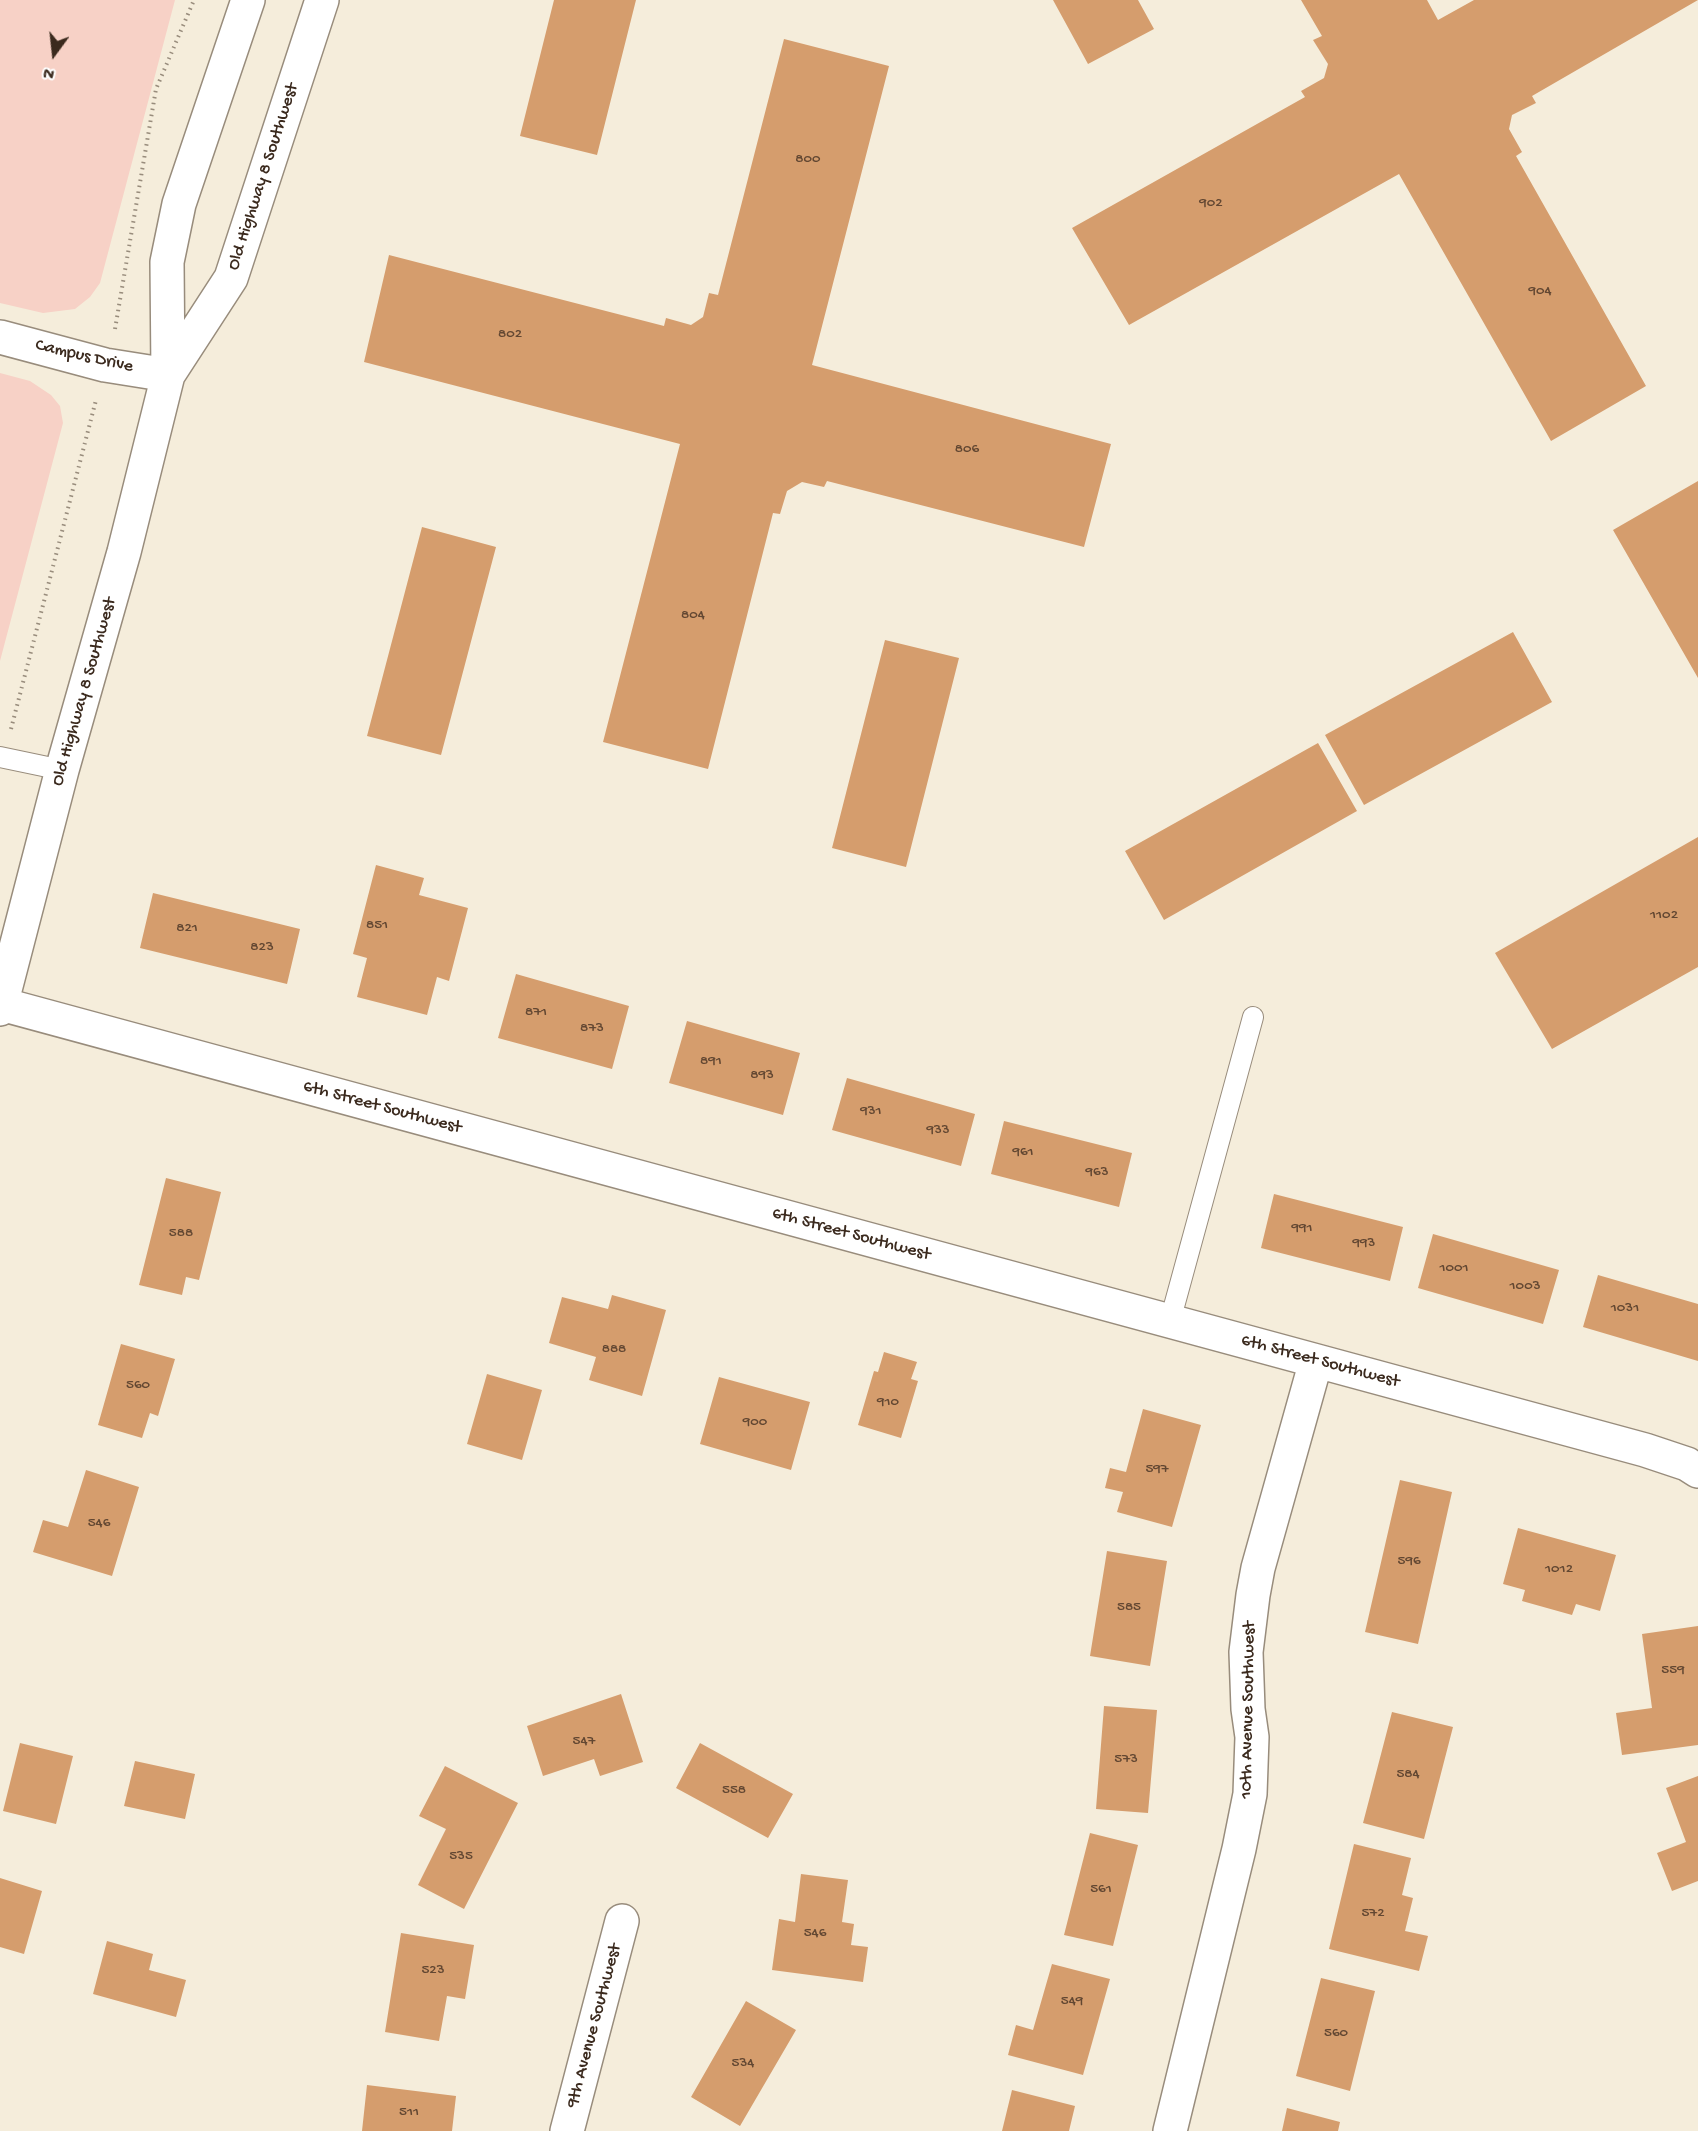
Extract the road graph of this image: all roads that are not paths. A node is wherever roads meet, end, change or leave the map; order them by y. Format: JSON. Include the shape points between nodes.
{"nodes":[{"id":1,"x":248,"y":0,"type":"edge"},
{"id":2,"x":322,"y":0,"type":"edge"},
{"id":3,"x":0,"y":337,"type":"edge"},
{"id":4,"x":168,"y":375,"type":"junction"},
{"id":5,"x":0,"y":757,"type":"edge"},
{"id":6,"x":62,"y":770,"type":"junction"},
{"id":7,"x":1,"y":1006,"type":"edge"},
{"id":8,"x":1253,"y":1017,"type":"dead end"},
{"id":9,"x":1170,"y":1321,"type":"junction"},
{"id":10,"x":1316,"y":1361,"type":"junction"},
{"id":11,"x":1698,"y":1472,"type":"edge"},
{"id":12,"x":622,"y":1920,"type":"dead end"},
{"id":13,"x":567,"y":2131,"type":"edge"},
{"id":14,"x":1170,"y":2131,"type":"edge"}],
"edges":[{"from":1,"to":4,"type":"street","name":"Old Highway 8 Southwest","via":[[179,204],[167,262]]},
{"from":2,"to":4,"type":"street","name":"Old Highway 8 Southwest","via":[[231,278]]},
{"from":3,"to":4,"type":"street","name":"Campus Drive","via":[[105,365]]},
{"from":4,"to":6,"type":"street","name":"Old Highway 8 Southwest","via":[[124,552]]},
{"from":5,"to":6,"type":"lane"},
{"from":6,"to":7,"type":"street","name":"Old Highway 8 Southwest"},
{"from":7,"to":9,"type":"street","name":"6th Street Southwest"},
{"from":8,"to":9,"type":"lane"},
{"from":9,"to":10,"type":"street","name":"6th Street Southwest"},
{"from":10,"to":11,"type":"street","name":"6th Street Southwest","via":[[1645,1450],[1687,1464]]},
{"from":10,"to":14,"type":"street","name":"10th Avenue Southwest","via":[[1252,1595],[1246,1652],[1252,1737],[1250,1794]]},
{"from":12,"to":13,"type":"street","name":"9th Avenue Southwest"}]}
